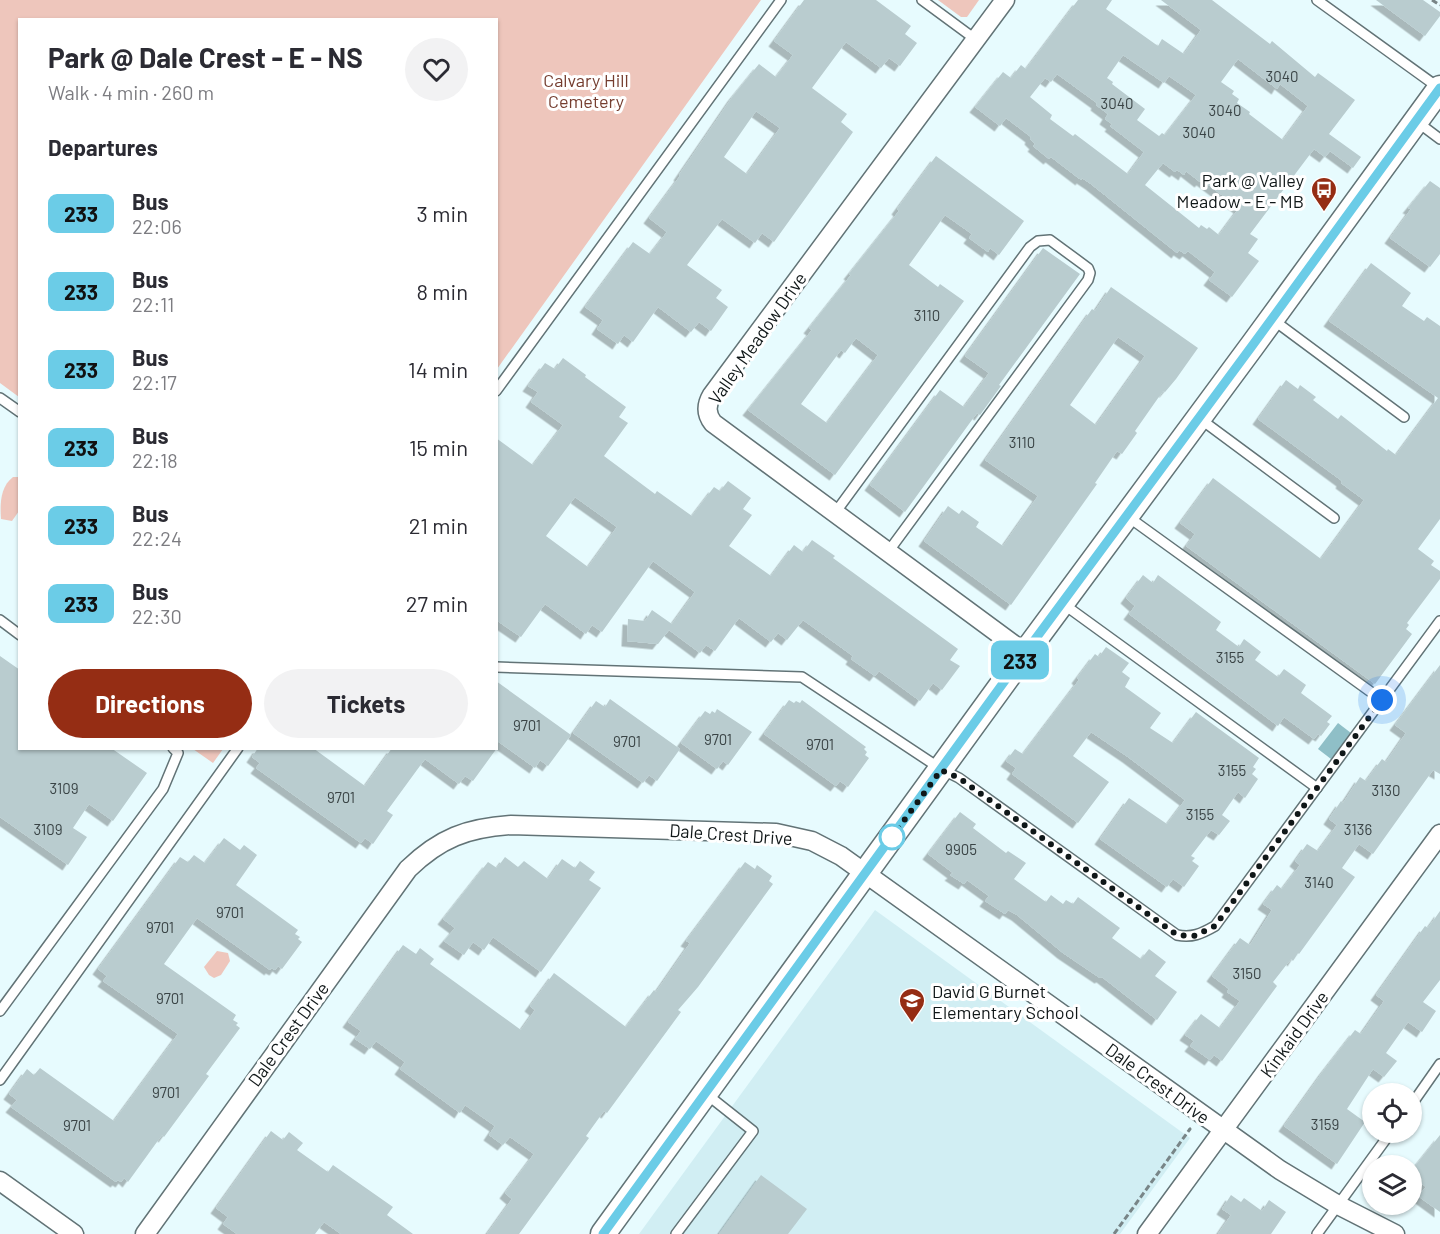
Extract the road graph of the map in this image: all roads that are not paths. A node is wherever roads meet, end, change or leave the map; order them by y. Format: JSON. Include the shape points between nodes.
{"nodes":[{"id":1,"x":781,"y":0,"type":"edge"},
{"id":2,"x":922,"y":0,"type":"edge"},
{"id":3,"x":1005,"y":0,"type":"edge"},
{"id":4,"x":1317,"y":0,"type":"edge"},
{"id":5,"x":975,"y":39,"type":"junction"},
{"id":6,"x":1440,"y":89,"type":"edge"},
{"id":7,"x":1416,"y":122,"type":"junction"},
{"id":8,"x":1440,"y":139,"type":"edge"},
{"id":9,"x":1272,"y":319,"type":"junction"},
{"id":10,"x":498,"y":388,"type":"edge"},
{"id":11,"x":0,"y":398,"type":"edge"},
{"id":12,"x":18,"y":411,"type":"edge"},
{"id":13,"x":1404,"y":417,"type":"dead end"},
{"id":14,"x":1199,"y":418,"type":"junction"},
{"id":15,"x":835,"y":513,"type":"junction"},
{"id":16,"x":1127,"y":516,"type":"junction"},
{"id":17,"x":1334,"y":518,"type":"dead end"},
{"id":18,"x":888,"y":552,"type":"junction"},
{"id":19,"x":1062,"y":603,"type":"junction"},
{"id":20,"x":0,"y":620,"type":"edge"},
{"id":21,"x":1440,"y":621,"type":"edge"},
{"id":22,"x":18,"y":634,"type":"edge"},
{"id":23,"x":1025,"y":653,"type":"junction"},
{"id":24,"x":498,"y":667,"type":"edge"},
{"id":25,"x":1382,"y":700,"type":"junction"},
{"id":26,"x":175,"y":750,"type":"edge"},
{"id":27,"x":237,"y":750,"type":"edge"},
{"id":28,"x":941,"y":770,"type":"junction"},
{"id":29,"x":1317,"y":788,"type":"junction"},
{"id":30,"x":1440,"y":834,"type":"edge"},
{"id":31,"x":866,"y":873,"type":"junction"},
{"id":32,"x":0,"y":1011,"type":"edge"},
{"id":33,"x":1440,"y":1064,"type":"edge"},
{"id":34,"x":0,"y":1080,"type":"edge"},
{"id":35,"x":1422,"y":1090,"type":"edge"},
{"id":36,"x":705,"y":1093,"type":"junction"},
{"id":37,"x":1223,"y":1130,"type":"junction"},
{"id":38,"x":1383,"y":1143,"type":"edge"},
{"id":39,"x":0,"y":1181,"type":"edge"},
{"id":40,"x":1338,"y":1205,"type":"junction"},
{"id":41,"x":74,"y":1234,"type":"edge"},
{"id":42,"x":145,"y":1234,"type":"edge"},
{"id":43,"x":603,"y":1234,"type":"edge"},
{"id":44,"x":676,"y":1234,"type":"edge"},
{"id":45,"x":1147,"y":1234,"type":"edge"},
{"id":46,"x":1317,"y":1234,"type":"edge"},
{"id":47,"x":1395,"y":1234,"type":"edge"}],
"edges":[{"from":1,"to":10,"type":"lane"},
{"from":2,"to":5,"type":"lane"},
{"from":3,"to":5,"type":"street","name":"Valley Meadow Drive"},
{"from":4,"to":6,"type":"lane"},
{"from":5,"to":15,"type":"street","name":"Valley Meadow Drive","via":[[709,401],[707,413],[714,423]]},
{"from":6,"to":7,"type":"street"},
{"from":7,"to":8,"type":"lane"},
{"from":7,"to":9,"type":"street"},
{"from":9,"to":13,"type":"lane"},
{"from":9,"to":14,"type":"street"},
{"from":11,"to":12,"type":"lane"},
{"from":14,"to":16,"type":"street"},
{"from":14,"to":17,"type":"lane"},
{"from":15,"to":18,"type":"street","name":"Valley Meadow Drive"},
{"from":15,"to":18,"type":"lane","via":[[1030,246],[1050,240],[1088,268],[1088,280]]},
{"from":16,"to":19,"type":"street"},
{"from":16,"to":25,"type":"lane"},
{"from":18,"to":23,"type":"street","name":"Valley Meadow Drive"},
{"from":19,"to":23,"type":"street"},
{"from":19,"to":29,"type":"lane"},
{"from":20,"to":22,"type":"lane"},
{"from":21,"to":25,"type":"lane"},
{"from":23,"to":28,"type":"street"},
{"from":24,"to":28,"type":"lane","via":[[802,677]]},
{"from":25,"to":29,"type":"lane"},
{"from":26,"to":32,"type":"lane","via":[[178,753],[163,789]]},
{"from":27,"to":34,"type":"lane"},
{"from":28,"to":29,"type":"lane","via":[[959,778],[1177,935],[1186,937],[1215,926]]},
{"from":28,"to":31,"type":"street"},
{"from":30,"to":37,"type":"street","name":"Kinkaid Drive"},
{"from":31,"to":36,"type":"street"},
{"from":31,"to":37,"type":"street","name":"Dale Crest Drive"},
{"from":31,"to":42,"type":"street","name":"Dale Crest Drive","via":[[812,841],[776,833],[511,825],[484,827],[447,839],[419,858],[399,880]]},
{"from":33,"to":35,"type":"lane"},
{"from":36,"to":43,"type":"street"},
{"from":36,"to":44,"type":"lane","via":[[753,1131]]},
{"from":37,"to":40,"type":"street","name":"Dale Crest Drive"},
{"from":37,"to":45,"type":"street","name":"Kinkaid Drive"},
{"from":38,"to":40,"type":"lane"},
{"from":39,"to":41,"type":"street"},
{"from":40,"to":46,"type":"lane"},
{"from":40,"to":47,"type":"street","name":"Dale Crest Drive"}]}
